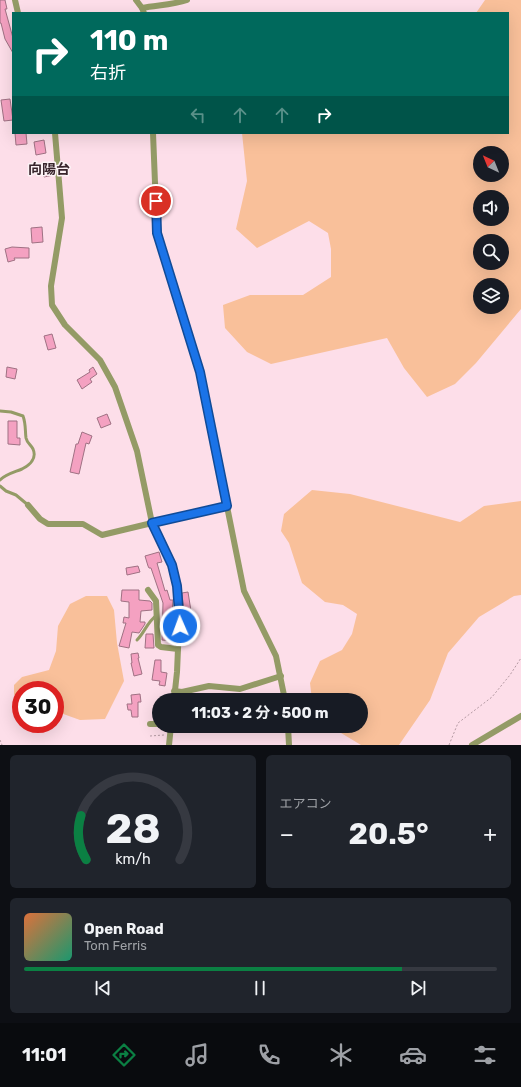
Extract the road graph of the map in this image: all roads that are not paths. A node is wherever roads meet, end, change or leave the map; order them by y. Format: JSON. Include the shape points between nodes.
{"nodes":[{"id":1,"x":15,"y":0,"type":"edge"},
{"id":2,"x":136,"y":0,"type":"edge"},
{"id":3,"x":188,"y":0,"type":"edge"},
{"id":4,"x":143,"y":10,"type":"edge"},
{"id":5,"x":18,"y":12,"type":"edge"},
{"id":6,"x":55,"y":134,"type":"edge"},
{"id":7,"x":153,"y":134,"type":"edge"},
{"id":8,"x":0,"y":411,"type":"edge"},
{"id":9,"x":0,"y":480,"type":"edge"},
{"id":10,"x":0,"y":486,"type":"edge"},
{"id":11,"x":28,"y":505,"type":"joint"},
{"id":12,"x":227,"y":506,"type":"junction"},
{"id":13,"x":152,"y":523,"type":"junction"},
{"id":14,"x":148,"y":590,"type":"dead end"},
{"id":15,"x":157,"y":615,"type":"junction"},
{"id":16,"x":190,"y":622,"type":"dead end"},
{"id":17,"x":180,"y":626,"type":"junction"},
{"id":18,"x":137,"y":640,"type":"dead end"},
{"id":19,"x":178,"y":649,"type":"junction"},
{"id":20,"x":281,"y":676,"type":"junction"},
{"id":21,"x":174,"y":691,"type":"joint"},
{"id":22,"x":284,"y":693,"type":"edge"},
{"id":23,"x":521,"y":716,"type":"edge"},
{"id":24,"x":170,"y":733,"type":"edge"},
{"id":25,"x":288,"y":733,"type":"edge"},
{"id":26,"x":169,"y":745,"type":"edge"},
{"id":27,"x":289,"y":745,"type":"edge"},
{"id":28,"x":472,"y":745,"type":"edge"}],
"edges":[{"from":1,"to":5,"type":"street"},
{"from":2,"to":4,"type":"street"},
{"from":3,"to":4,"type":"street"},
{"from":6,"to":13,"type":"street","via":[[62,218],[51,286],[52,305],[65,325],[100,360],[115,387],[137,451]]},
{"from":7,"to":12,"type":"street","via":[[157,233],[200,372]]},
{"from":8,"to":9,"type":"lane","via":[[23,416],[26,438],[34,455],[25,468]]},
{"from":10,"to":11,"type":"lane"},
{"from":11,"to":13,"type":"street","via":[[48,524],[83,524],[102,535]]},
{"from":12,"to":13,"type":"lane"},
{"from":12,"to":20,"type":"street","via":[[244,591],[276,656]]},
{"from":13,"to":17,"type":"street","via":[[172,565],[177,586]]},
{"from":14,"to":15,"type":"street","via":[[156,601]]},
{"from":15,"to":18,"type":"lane","via":[[150,620],[144,633]]},
{"from":15,"to":19,"type":"street","via":[[158,645]]},
{"from":16,"to":17,"type":"lane"},
{"from":17,"to":19,"type":"street"},
{"from":19,"to":21,"type":"street"},
{"from":20,"to":21,"type":"street","via":[[240,689],[209,686],[182,692]]},
{"from":20,"to":22,"type":"street"},
{"from":23,"to":28,"type":"street"},
{"from":24,"to":26,"type":"street"},
{"from":25,"to":27,"type":"street"}]}
